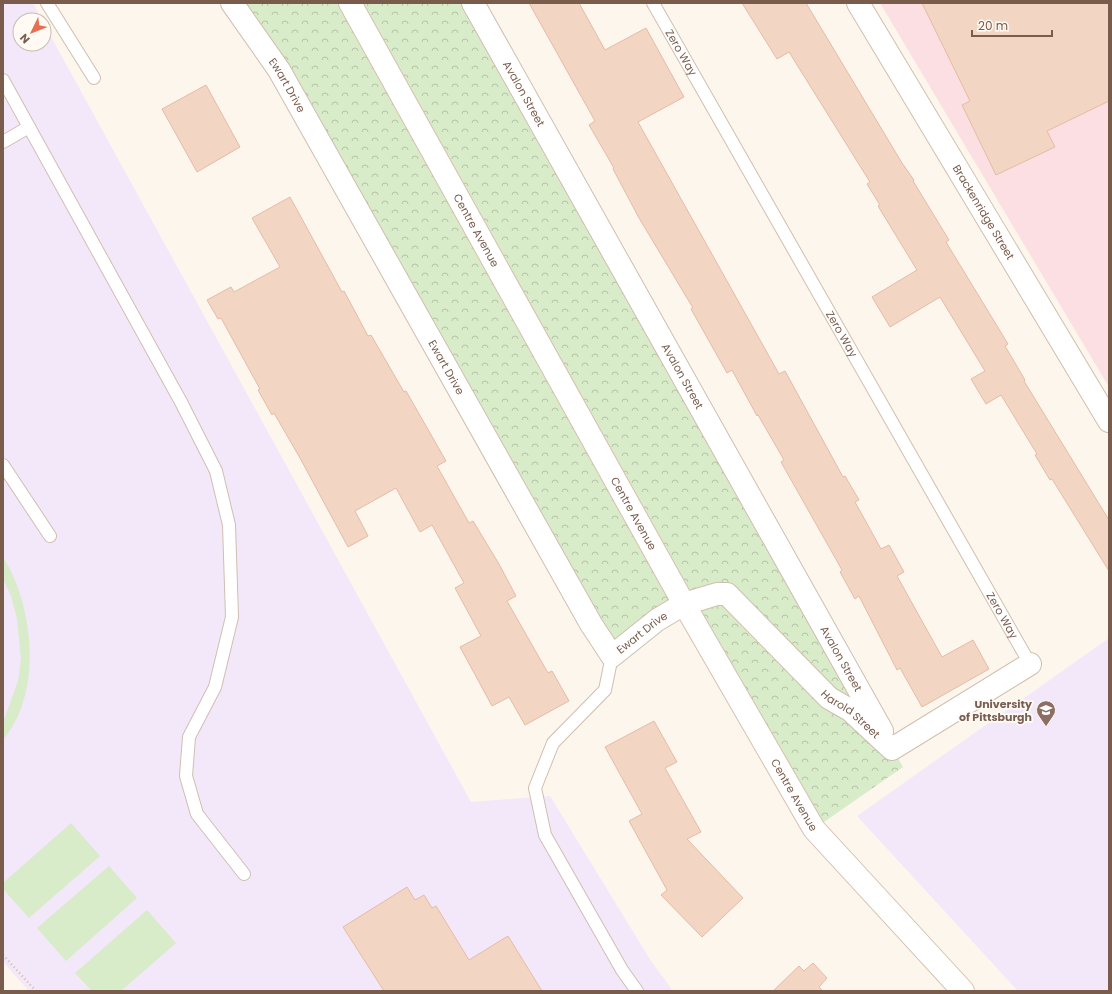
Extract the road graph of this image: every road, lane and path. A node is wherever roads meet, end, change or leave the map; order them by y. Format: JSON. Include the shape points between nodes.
{"nodes":[{"id":1,"x":47,"y":3,"type":"edge"},
{"id":2,"x":232,"y":3,"type":"edge"},
{"id":3,"x":350,"y":3,"type":"edge"},
{"id":4,"x":473,"y":3,"type":"edge"},
{"id":5,"x":653,"y":3,"type":"edge"},
{"id":6,"x":858,"y":3,"type":"edge"},
{"id":7,"x":94,"y":78,"type":"dead end"},
{"id":8,"x":3,"y":80,"type":"edge"},
{"id":9,"x":29,"y":127,"type":"junction"},
{"id":10,"x":3,"y":142,"type":"edge"},
{"id":11,"x":1109,"y":421,"type":"edge"},
{"id":12,"x":3,"y":465,"type":"edge"},
{"id":13,"x":50,"y":536,"type":"dead end"},
{"id":14,"x":684,"y":604,"type":"junction"},
{"id":15,"x":612,"y":656,"type":"junction"},
{"id":16,"x":1030,"y":664,"type":"joint"},
{"id":17,"x":892,"y":749,"type":"junction"},
{"id":18,"x":244,"y":874,"type":"dead end"},
{"id":19,"x":3,"y":955,"type":"edge"},
{"id":20,"x":36,"y":991,"type":"edge"},
{"id":21,"x":637,"y":991,"type":"edge"},
{"id":22,"x":963,"y":991,"type":"edge"}],
"edges":[{"from":1,"to":7,"type":"lane"},
{"from":2,"to":15,"type":"street","name":"Ewart Drive","via":[[279,70],[591,624]]},
{"from":3,"to":14,"type":"street","name":"Centre Avenue"},
{"from":4,"to":17,"type":"street","name":"Avalon Street"},
{"from":5,"to":16,"type":"lane","name":"Zero Way"},
{"from":6,"to":11,"type":"street","name":"Brackenridge Street"},
{"from":8,"to":9,"type":"lane"},
{"from":9,"to":10,"type":"lane"},
{"from":9,"to":18,"type":"lane","via":[[181,402],[216,471],[230,525],[232,617],[215,687],[189,737],[186,776],[197,814]]},
{"from":12,"to":13,"type":"lane"},
{"from":14,"to":15,"type":"street","name":"Ewart Drive","via":[[657,620]]},
{"from":14,"to":17,"type":"street","name":"Harold Street","via":[[717,594],[727,594],[829,698],[850,710]]},
{"from":14,"to":22,"type":"street","name":"Centre Avenue","via":[[814,830]]},
{"from":15,"to":21,"type":"lane","via":[[605,690],[553,743],[535,788],[545,835],[622,970]]},
{"from":16,"to":17,"type":"street"},
{"from":19,"to":20,"type":"path"}]}
